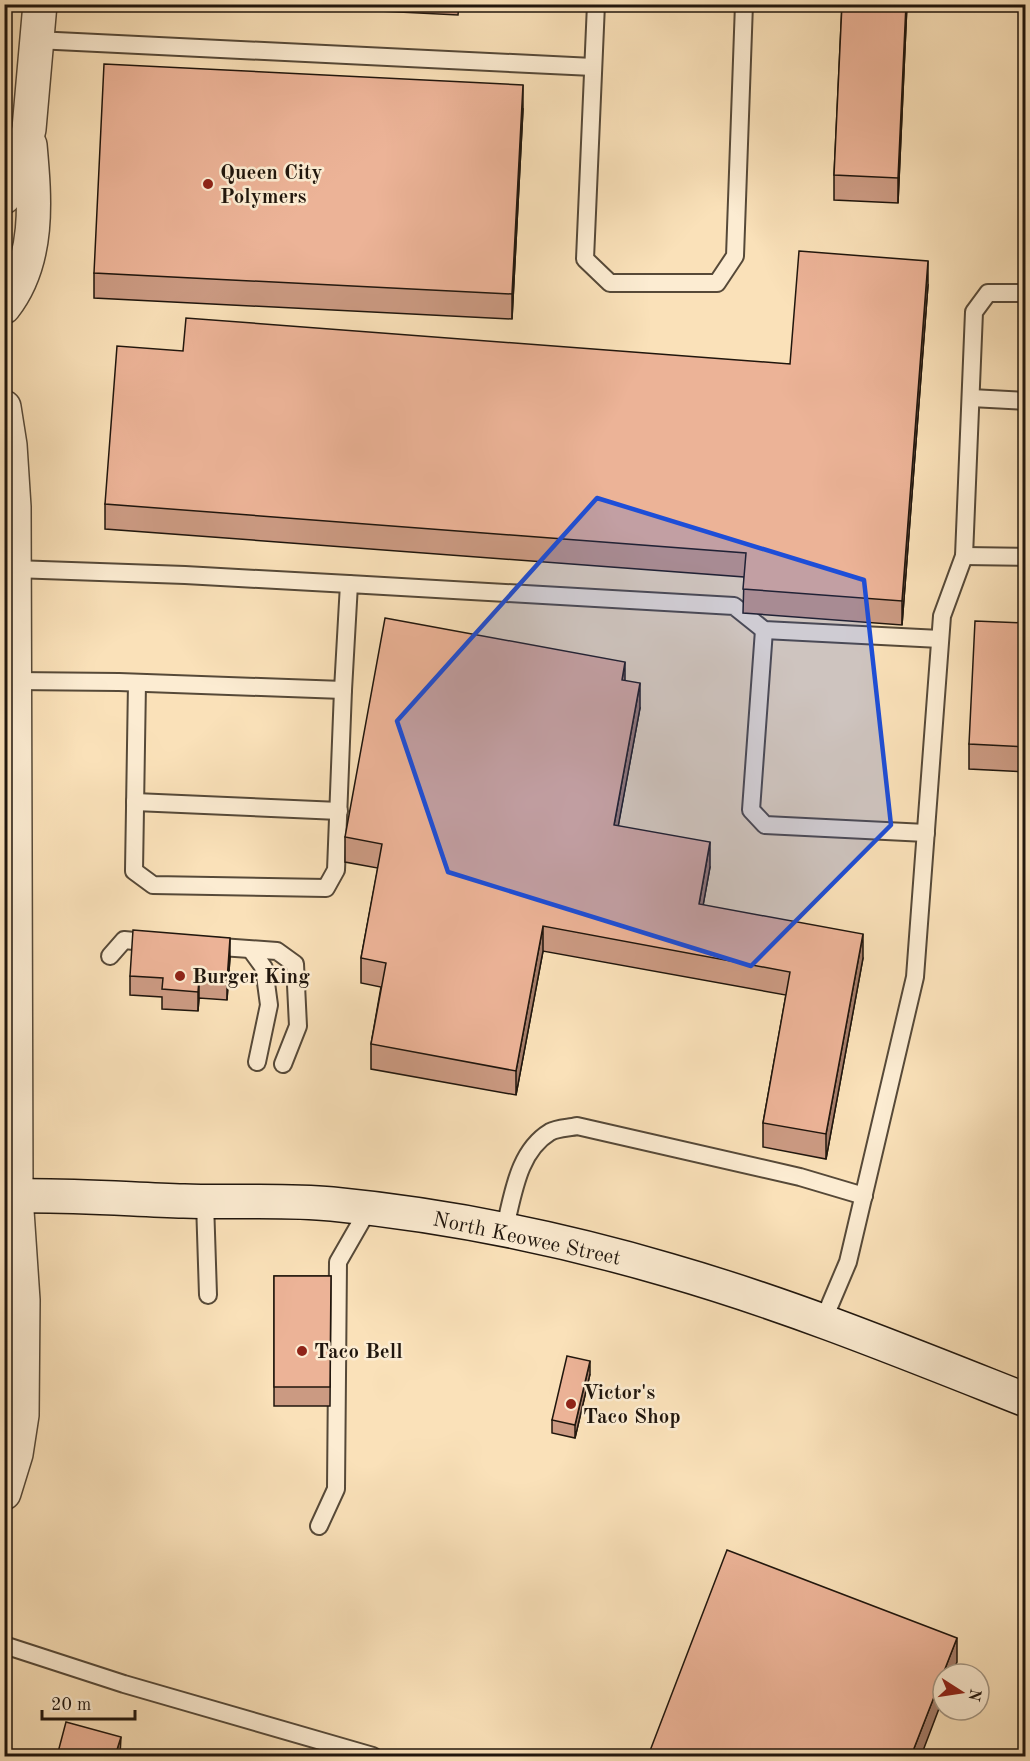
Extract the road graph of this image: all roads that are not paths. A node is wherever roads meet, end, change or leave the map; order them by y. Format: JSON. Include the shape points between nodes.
{"nodes":[{"id":1,"x":40,"y":4,"type":"edge"},
{"id":2,"x":596,"y":4,"type":"edge"},
{"id":3,"x":744,"y":4,"type":"edge"},
{"id":4,"x":36,"y":40,"type":"junction"},
{"id":5,"x":593,"y":67,"type":"junction"},
{"id":6,"x":29,"y":129,"type":"junction"},
{"id":7,"x":4,"y":197,"type":"edge"},
{"id":8,"x":1026,"y":294,"type":"edge"},
{"id":9,"x":4,"y":307,"type":"edge"},
{"id":10,"x":971,"y":398,"type":"junction"},
{"id":11,"x":1026,"y":400,"type":"edge"},
{"id":12,"x":4,"y":407,"type":"edge"},
{"id":13,"x":964,"y":556,"type":"junction"},
{"id":14,"x":1026,"y":557,"type":"edge"},
{"id":15,"x":14,"y":569,"type":"junction"},
{"id":16,"x":349,"y":584,"type":"junction"},
{"id":17,"x":764,"y":630,"type":"junction"},
{"id":18,"x":940,"y":639,"type":"junction"},
{"id":19,"x":14,"y":681,"type":"junction"},
{"id":20,"x":137,"y":683,"type":"junction"},
{"id":21,"x":343,"y":690,"type":"junction"},
{"id":22,"x":135,"y":802,"type":"junction"},
{"id":23,"x":339,"y":811,"type":"junction"},
{"id":24,"x":926,"y":833,"type":"junction"},
{"id":25,"x":170,"y":944,"type":"edge"},
{"id":26,"x":194,"y":945,"type":"edge"},
{"id":27,"x":251,"y":950,"type":"junction"},
{"id":28,"x":110,"y":956,"type":"dead end"},
{"id":29,"x":257,"y":1062,"type":"dead end"},
{"id":30,"x":283,"y":1064,"type":"dead end"},
{"id":31,"x":10,"y":1196,"type":"edge"},
{"id":32,"x":864,"y":1196,"type":"junction"},
{"id":33,"x":205,"y":1202,"type":"junction"},
{"id":34,"x":369,"y":1208,"type":"junction"},
{"id":35,"x":504,"y":1231,"type":"junction"},
{"id":36,"x":208,"y":1295,"type":"dead end"},
{"id":37,"x":823,"y":1321,"type":"junction"},
{"id":38,"x":1026,"y":1400,"type":"edge"},
{"id":39,"x":4,"y":1493,"type":"edge"},
{"id":40,"x":319,"y":1526,"type":"dead end"},
{"id":41,"x":4,"y":1645,"type":"edge"},
{"id":42,"x":373,"y":1756,"type":"edge"}],
"edges":[{"from":1,"to":4,"type":"street"},
{"from":2,"to":5,"type":"lane"},
{"from":3,"to":5,"type":"lane","via":[[735,256],[717,283],[610,283],[585,259]]},
{"from":4,"to":5,"type":"lane"},
{"from":4,"to":6,"type":"street"},
{"from":6,"to":7,"type":"street","via":[[19,170]]},
{"from":6,"to":9,"type":"street","via":[[34,194],[31,249],[17,291]]},
{"from":8,"to":10,"type":"lane","via":[[988,293],[974,312]]},
{"from":10,"to":11,"type":"lane"},
{"from":10,"to":13,"type":"lane"},
{"from":12,"to":15,"type":"street","via":[[10,445]]},
{"from":13,"to":14,"type":"lane"},
{"from":13,"to":18,"type":"lane","via":[[942,616]]},
{"from":15,"to":16,"type":"lane"},
{"from":15,"to":19,"type":"street"},
{"from":16,"to":17,"type":"lane","via":[[734,606]]},
{"from":16,"to":21,"type":"lane"},
{"from":17,"to":18,"type":"lane"},
{"from":17,"to":24,"type":"lane","via":[[751,810],[765,825]]},
{"from":18,"to":24,"type":"lane"},
{"from":19,"to":20,"type":"lane"},
{"from":19,"to":31,"type":"street"},
{"from":20,"to":21,"type":"lane"},
{"from":20,"to":22,"type":"lane"},
{"from":21,"to":23,"type":"lane"},
{"from":22,"to":23,"type":"lane"},
{"from":22,"to":23,"type":"lane","via":[[134,870],[153,885],[326,888],[336,870]]},
{"from":24,"to":32,"type":"lane","via":[[915,978]]},
{"from":25,"to":28,"type":"lane","via":[[124,940]]},
{"from":26,"to":27,"type":"lane"},
{"from":27,"to":29,"type":"lane","via":[[264,968],[269,1005]]},
{"from":27,"to":30,"type":"lane","via":[[277,951],[295,964],[298,1026]]},
{"from":31,"to":33,"type":"street","name":"North Keowee Street","via":[[80,1195]]},
{"from":31,"to":39,"type":"street","via":[[23,1300],[22,1415]]},
{"from":32,"to":35,"type":"lane","via":[[800,1177],[577,1126],[551,1131],[530,1150]]},
{"from":32,"to":37,"type":"lane","via":[[848,1262]]},
{"from":33,"to":34,"type":"street","name":"North Keowee Street","via":[[329,1203]]},
{"from":33,"to":36,"type":"lane"},
{"from":34,"to":35,"type":"street","name":"North Keowee Street"},
{"from":34,"to":40,"type":"lane","via":[[338,1262],[336,1489]]},
{"from":35,"to":37,"type":"street","name":"North Keowee Street","via":[[666,1269]]},
{"from":37,"to":38,"type":"street","name":"North Keowee Street"},
{"from":41,"to":42,"type":"lane"}]}
